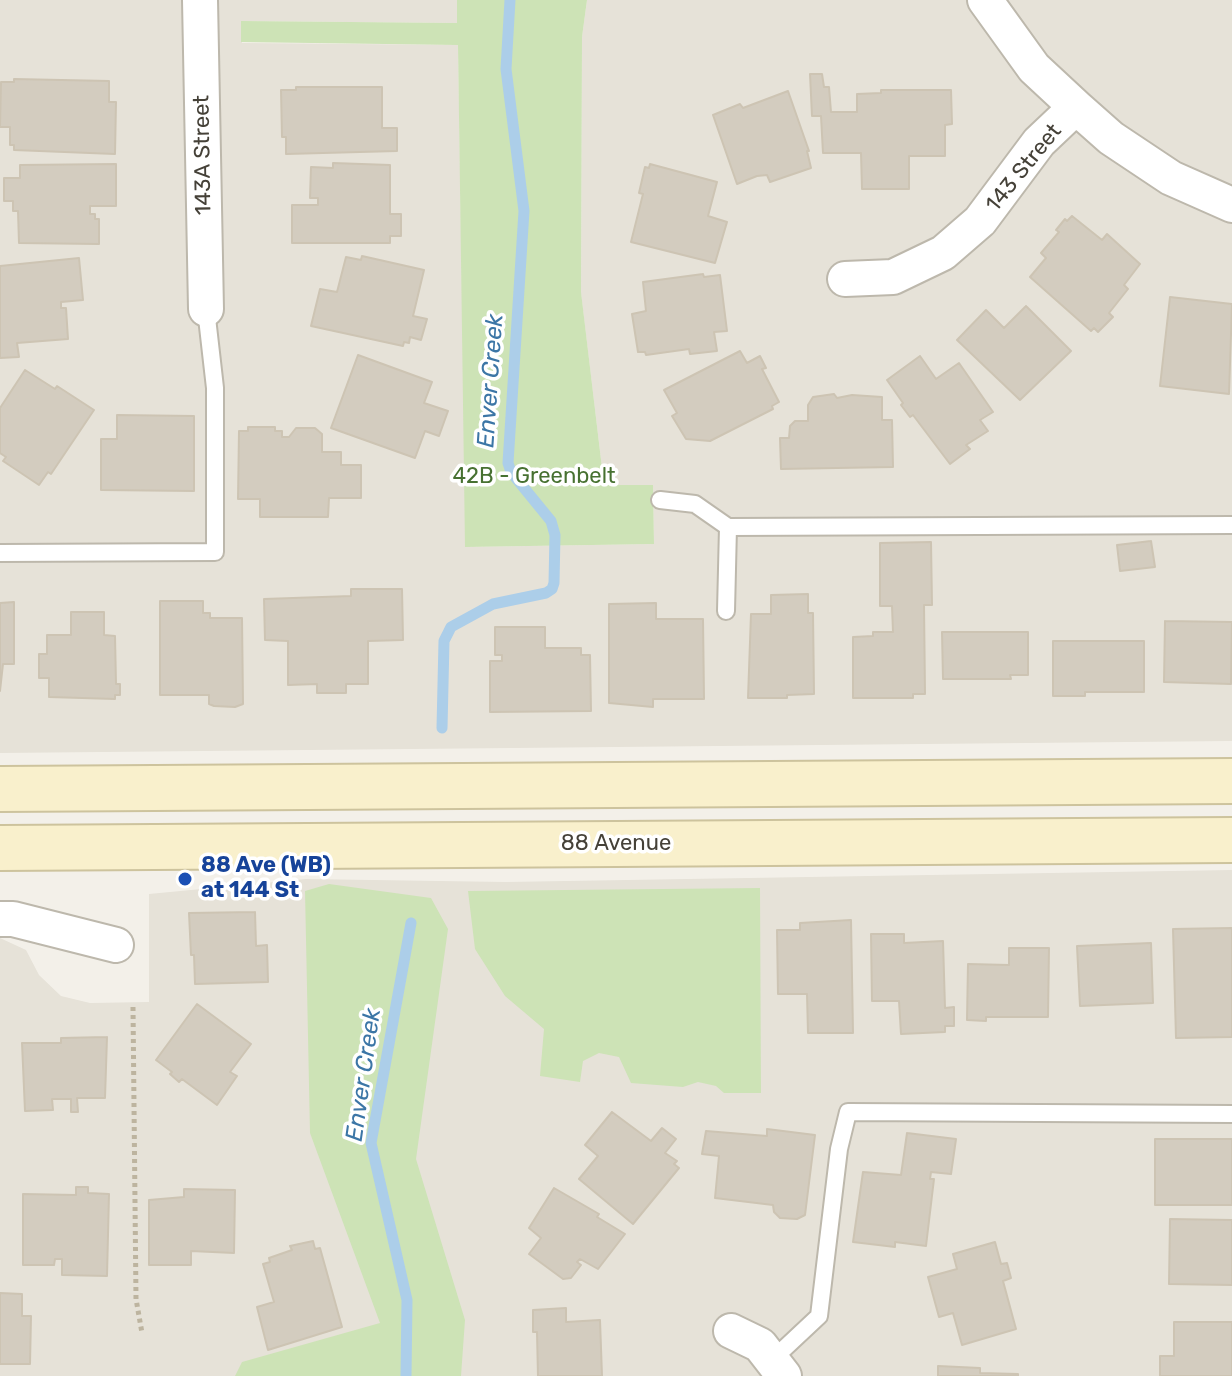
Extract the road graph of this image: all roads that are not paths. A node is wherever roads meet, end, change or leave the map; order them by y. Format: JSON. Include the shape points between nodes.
{"nodes":[{"id":1,"x":200,"y":0,"type":"edge"},
{"id":2,"x":985,"y":0,"type":"edge"},
{"id":3,"x":1076,"y":107,"type":"junction"},
{"id":4,"x":1232,"y":205,"type":"edge"},
{"id":5,"x":845,"y":279,"type":"dead end"},
{"id":6,"x":206,"y":309,"type":"joint"},
{"id":7,"x":660,"y":500,"type":"dead end"},
{"id":8,"x":1232,"y":525,"type":"edge"},
{"id":9,"x":728,"y":527,"type":"junction"},
{"id":10,"x":0,"y":553,"type":"edge"},
{"id":11,"x":726,"y":611,"type":"dead end"},
{"id":12,"x":1232,"y":781,"type":"edge"},
{"id":13,"x":0,"y":789,"type":"edge"},
{"id":14,"x":1232,"y":840,"type":"edge"},
{"id":15,"x":0,"y":848,"type":"edge"},
{"id":16,"x":0,"y":919,"type":"edge"},
{"id":17,"x":116,"y":945,"type":"dead end"},
{"id":18,"x":1232,"y":1114,"type":"edge"},
{"id":19,"x":731,"y":1331,"type":"dead end"},
{"id":20,"x":778,"y":1368,"type":"edge"}],
"edges":[{"from":1,"to":6,"type":"street","name":"143A Street"},
{"from":2,"to":3,"type":"street","name":"143 Street","via":[[1034,68]]},
{"from":3,"to":4,"type":"street","via":[[1171,178]]},
{"from":3,"to":5,"type":"street","name":"143 Street","via":[[1039,142],[980,221],[943,253],[893,277]]},
{"from":6,"to":10,"type":"lane","via":[[215,388],[215,552]]},
{"from":7,"to":9,"type":"lane","via":[[695,504]]},
{"from":8,"to":9,"type":"lane"},
{"from":9,"to":11,"type":"lane"},
{"from":12,"to":13,"type":"main road"},
{"from":14,"to":15,"type":"main road","name":"88 Avenue"},
{"from":16,"to":17,"type":"street"},
{"from":18,"to":20,"type":"lane","via":[[848,1112],[819,1316]]},
{"from":19,"to":20,"type":"street","via":[[760,1345]]}]}
